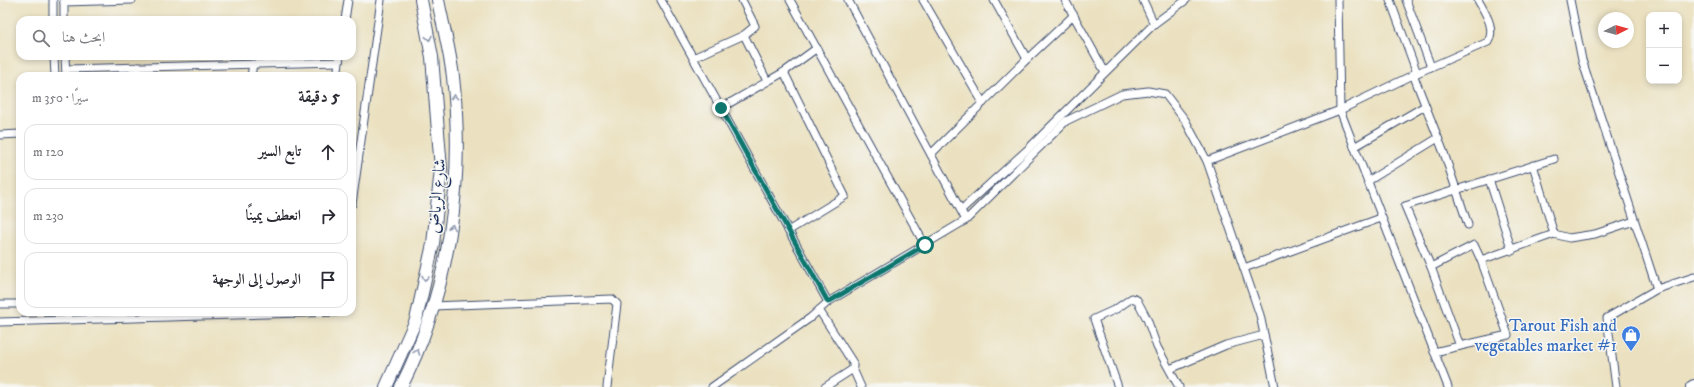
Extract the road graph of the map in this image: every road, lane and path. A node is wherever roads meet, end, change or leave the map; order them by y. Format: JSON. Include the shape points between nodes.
{"nodes":[{"id":1,"x":53,"y":0,"type":"edge"},
{"id":2,"x":132,"y":0,"type":"edge"},
{"id":3,"x":348,"y":0,"type":"edge"},
{"id":4,"x":381,"y":0,"type":"edge"},
{"id":5,"x":421,"y":0,"type":"edge"},
{"id":6,"x":438,"y":0,"type":"edge"},
{"id":7,"x":661,"y":0,"type":"edge"},
{"id":8,"x":742,"y":0,"type":"edge"},
{"id":9,"x":790,"y":0,"type":"edge"},
{"id":10,"x":848,"y":0,"type":"edge"},
{"id":11,"x":923,"y":0,"type":"edge"},
{"id":12,"x":994,"y":0,"type":"edge"},
{"id":13,"x":1065,"y":0,"type":"edge"},
{"id":14,"x":1143,"y":0,"type":"edge"},
{"id":15,"x":1186,"y":0,"type":"edge"},
{"id":16,"x":1338,"y":0,"type":"edge"},
{"id":17,"x":1390,"y":0,"type":"edge"},
{"id":18,"x":1406,"y":0,"type":"edge"},
{"id":19,"x":1478,"y":0,"type":"edge"},
{"id":20,"x":1570,"y":0,"type":"edge"},
{"id":21,"x":64,"y":1,"type":"edge"},
{"id":22,"x":1074,"y":15,"type":"junction"},
{"id":23,"x":53,"y":16,"type":"edge"},
{"id":24,"x":64,"y":16,"type":"edge"},
{"id":25,"x":346,"y":16,"type":"edge"},
{"id":26,"x":1154,"y":24,"type":"junction"},
{"id":27,"x":744,"y":35,"type":"junction"},
{"id":28,"x":817,"y":48,"type":"junction"},
{"id":29,"x":693,"y":58,"type":"junction"},
{"id":30,"x":1027,"y":59,"type":"junction"},
{"id":31,"x":54,"y":60,"type":"edge"},
{"id":32,"x":65,"y":60,"type":"edge"},
{"id":33,"x":323,"y":60,"type":"edge"},
{"id":34,"x":340,"y":60,"type":"edge"},
{"id":35,"x":253,"y":64,"type":"junction"},
{"id":36,"x":138,"y":67,"type":"junction"},
{"id":37,"x":1431,"y":67,"type":"junction"},
{"id":38,"x":55,"y":72,"type":"edge"},
{"id":39,"x":66,"y":72,"type":"edge"},
{"id":40,"x":138,"y":72,"type":"edge"},
{"id":41,"x":252,"y":72,"type":"edge"},
{"id":42,"x":338,"y":72,"type":"edge"},
{"id":43,"x":784,"y":72,"type":"junction"},
{"id":44,"x":1105,"y":72,"type":"junction"},
{"id":45,"x":1415,"y":74,"type":"junction"},
{"id":46,"x":767,"y":81,"type":"junction"},
{"id":47,"x":983,"y":103,"type":"junction"},
{"id":48,"x":1426,"y":106,"type":"junction"},
{"id":49,"x":721,"y":108,"type":"junction"},
{"id":50,"x":1340,"y":110,"type":"junction"},
{"id":51,"x":16,"y":134,"type":"edge"},
{"id":52,"x":0,"y":135,"type":"edge"},
{"id":53,"x":1438,"y":138,"type":"junction"},
{"id":54,"x":1354,"y":147,"type":"junction"},
{"id":55,"x":931,"y":154,"type":"junction"},
{"id":56,"x":1554,"y":159,"type":"dead end"},
{"id":57,"x":1207,"y":161,"type":"junction"},
{"id":58,"x":1533,"y":165,"type":"junction"},
{"id":59,"x":356,"y":176,"type":"edge"},
{"id":60,"x":1489,"y":179,"type":"junction"},
{"id":61,"x":1368,"y":181,"type":"junction"},
{"id":62,"x":1456,"y":189,"type":"junction"},
{"id":63,"x":961,"y":210,"type":"junction"},
{"id":64,"x":1381,"y":218,"type":"junction"},
{"id":65,"x":966,"y":220,"type":"junction"},
{"id":66,"x":1634,"y":221,"type":"junction"},
{"id":67,"x":1468,"y":225,"type":"dead end"},
{"id":68,"x":788,"y":230,"type":"junction"},
{"id":69,"x":1554,"y":234,"type":"junction"},
{"id":70,"x":925,"y":245,"type":"junction"},
{"id":71,"x":1512,"y":251,"type":"junction"},
{"id":72,"x":1481,"y":260,"type":"junction"},
{"id":73,"x":1430,"y":267,"type":"junction"},
{"id":74,"x":1244,"y":268,"type":"junction"},
{"id":75,"x":1694,"y":277,"type":"edge"},
{"id":76,"x":1657,"y":289,"type":"junction"},
{"id":77,"x":828,"y":302,"type":"junction"},
{"id":78,"x":0,"y":304,"type":"edge"},
{"id":79,"x":16,"y":304,"type":"edge"},
{"id":80,"x":433,"y":306,"type":"junction"},
{"id":81,"x":819,"y":310,"type":"junction"},
{"id":82,"x":66,"y":316,"type":"edge"},
{"id":83,"x":68,"y":316,"type":"edge"},
{"id":84,"x":202,"y":316,"type":"edge"},
{"id":85,"x":67,"y":320,"type":"junction"},
{"id":86,"x":0,"y":322,"type":"edge"},
{"id":87,"x":1264,"y":335,"type":"junction"},
{"id":88,"x":1460,"y":346,"type":"junction"},
{"id":89,"x":1434,"y":352,"type":"junction"},
{"id":90,"x":853,"y":369,"type":"junction"},
{"id":91,"x":1170,"y":369,"type":"junction"},
{"id":92,"x":386,"y":387,"type":"edge"},
{"id":93,"x":401,"y":387,"type":"edge"},
{"id":94,"x":607,"y":387,"type":"edge"},
{"id":95,"x":712,"y":387,"type":"edge"},
{"id":96,"x":825,"y":387,"type":"edge"},
{"id":97,"x":861,"y":387,"type":"edge"},
{"id":98,"x":1118,"y":387,"type":"edge"},
{"id":99,"x":1180,"y":387,"type":"edge"},
{"id":100,"x":1275,"y":387,"type":"edge"},
{"id":101,"x":1448,"y":387,"type":"edge"},
{"id":102,"x":1616,"y":387,"type":"edge"}],
"edges":[{"from":1,"to":23,"type":"street"},
{"from":2,"to":21,"type":"street"},
{"from":3,"to":25,"type":"street"},
{"from":4,"to":59,"type":"street"},
{"from":5,"to":92,"type":"main road","name":"شارع الرياض","one_way":true,"via":[[432,57],[441,169],[433,244],[416,320]]},
{"from":80,"to":6,"type":"main road","name":"شارع الرياض","one_way":true,"via":[[439,291],[452,224],[457,170],[453,78]]},
{"from":7,"to":29,"type":"street"},
{"from":8,"to":27,"type":"street","via":[[755,26]]},
{"from":9,"to":28,"type":"street"},
{"from":10,"to":55,"type":"street"},
{"from":11,"to":47,"type":"street"},
{"from":12,"to":30,"type":"street"},
{"from":13,"to":22,"type":"street"},
{"from":14,"to":26,"type":"street"},
{"from":15,"to":26,"type":"street"},
{"from":16,"to":50,"type":"street"},
{"from":17,"to":45,"type":"street"},
{"from":18,"to":37,"type":"street"},
{"from":19,"to":37,"type":"street","via":[[1491,25],[1492,35],[1488,42]]},
{"from":20,"to":66,"type":"street","via":[[1582,60]]},
{"from":21,"to":24,"type":"street"},
{"from":22,"to":30,"type":"street"},
{"from":22,"to":44,"type":"street"},
{"from":26,"to":44,"type":"street"},
{"from":27,"to":29,"type":"street"},
{"from":27,"to":46,"type":"street"},
{"from":28,"to":43,"type":"street"},
{"from":28,"to":70,"type":"street"},
{"from":29,"to":49,"type":"street"},
{"from":30,"to":47,"type":"street"},
{"from":31,"to":38,"type":"street"},
{"from":32,"to":39,"type":"street"},
{"from":33,"to":35,"type":"street"},
{"from":34,"to":42,"type":"street"},
{"from":35,"to":36,"type":"street"},
{"from":35,"to":41,"type":"street"},
{"from":36,"to":39,"type":"street"},
{"from":36,"to":40,"type":"street"},
{"from":37,"to":45,"type":"street"},
{"from":43,"to":46,"type":"street"},
{"from":43,"to":68,"type":"street","via":[[845,196]]},
{"from":44,"to":63,"type":"street","via":[[1028,149]]},
{"from":45,"to":48,"type":"street"},
{"from":45,"to":50,"type":"street"},
{"from":46,"to":49,"type":"street"},
{"from":47,"to":55,"type":"street"},
{"from":48,"to":53,"type":"street"},
{"from":48,"to":54,"type":"street"},
{"from":49,"to":68,"type":"street"},
{"from":50,"to":54,"type":"street"},
{"from":50,"to":57,"type":"street"},
{"from":51,"to":52,"type":"street"},
{"from":53,"to":61,"type":"street"},
{"from":53,"to":62,"type":"street"},
{"from":54,"to":61,"type":"street"},
{"from":55,"to":63,"type":"street"},
{"from":56,"to":58,"type":"street"},
{"from":57,"to":65,"type":"street","via":[[1185,120],[1164,94],[1148,90],[1122,94],[1066,121]]},
{"from":57,"to":74,"type":"street"},
{"from":58,"to":60,"type":"street"},
{"from":58,"to":69,"type":"street"},
{"from":60,"to":62,"type":"street"},
{"from":60,"to":71,"type":"street"},
{"from":61,"to":64,"type":"street"},
{"from":62,"to":67,"type":"street"},
{"from":62,"to":73,"type":"street","via":[[1405,206]]},
{"from":63,"to":65,"type":"street"},
{"from":64,"to":74,"type":"street"},
{"from":64,"to":89,"type":"street"},
{"from":65,"to":70,"type":"street"},
{"from":66,"to":69,"type":"street","via":[[1595,234],[1569,238]]},
{"from":66,"to":76,"type":"street"},
{"from":68,"to":77,"type":"street"},
{"from":69,"to":71,"type":"street"},
{"from":70,"to":77,"type":"street"},
{"from":71,"to":72,"type":"street"},
{"from":72,"to":73,"type":"street","via":[[1474,246]]},
{"from":72,"to":88,"type":"street","via":[[1508,335]]},
{"from":73,"to":88,"type":"street"},
{"from":74,"to":87,"type":"street"},
{"from":75,"to":76,"type":"street"},
{"from":76,"to":102,"type":"street","via":[[1607,318]]},
{"from":77,"to":81,"type":"street"},
{"from":78,"to":79,"type":"street"},
{"from":93,"to":80,"type":"main road","name":"شارع الرياض","one_way":true},
{"from":80,"to":94,"type":"street","via":[[612,299],[617,304],[618,312]]},
{"from":81,"to":90,"type":"street","via":[[853,363]]},
{"from":81,"to":95,"type":"street"},
{"from":82,"to":85,"type":"street"},
{"from":83,"to":85,"type":"street"},
{"from":84,"to":85,"type":"street"},
{"from":85,"to":86,"type":"street"},
{"from":87,"to":91,"type":"street","via":[[1226,345]]},
{"from":87,"to":100,"type":"street"},
{"from":88,"to":89,"type":"street"},
{"from":89,"to":101,"type":"street"},
{"from":90,"to":96,"type":"street"},
{"from":90,"to":97,"type":"street"},
{"from":91,"to":98,"type":"street","via":[[1137,300],[1132,298],[1094,320]]},
{"from":91,"to":99,"type":"street"}]}
